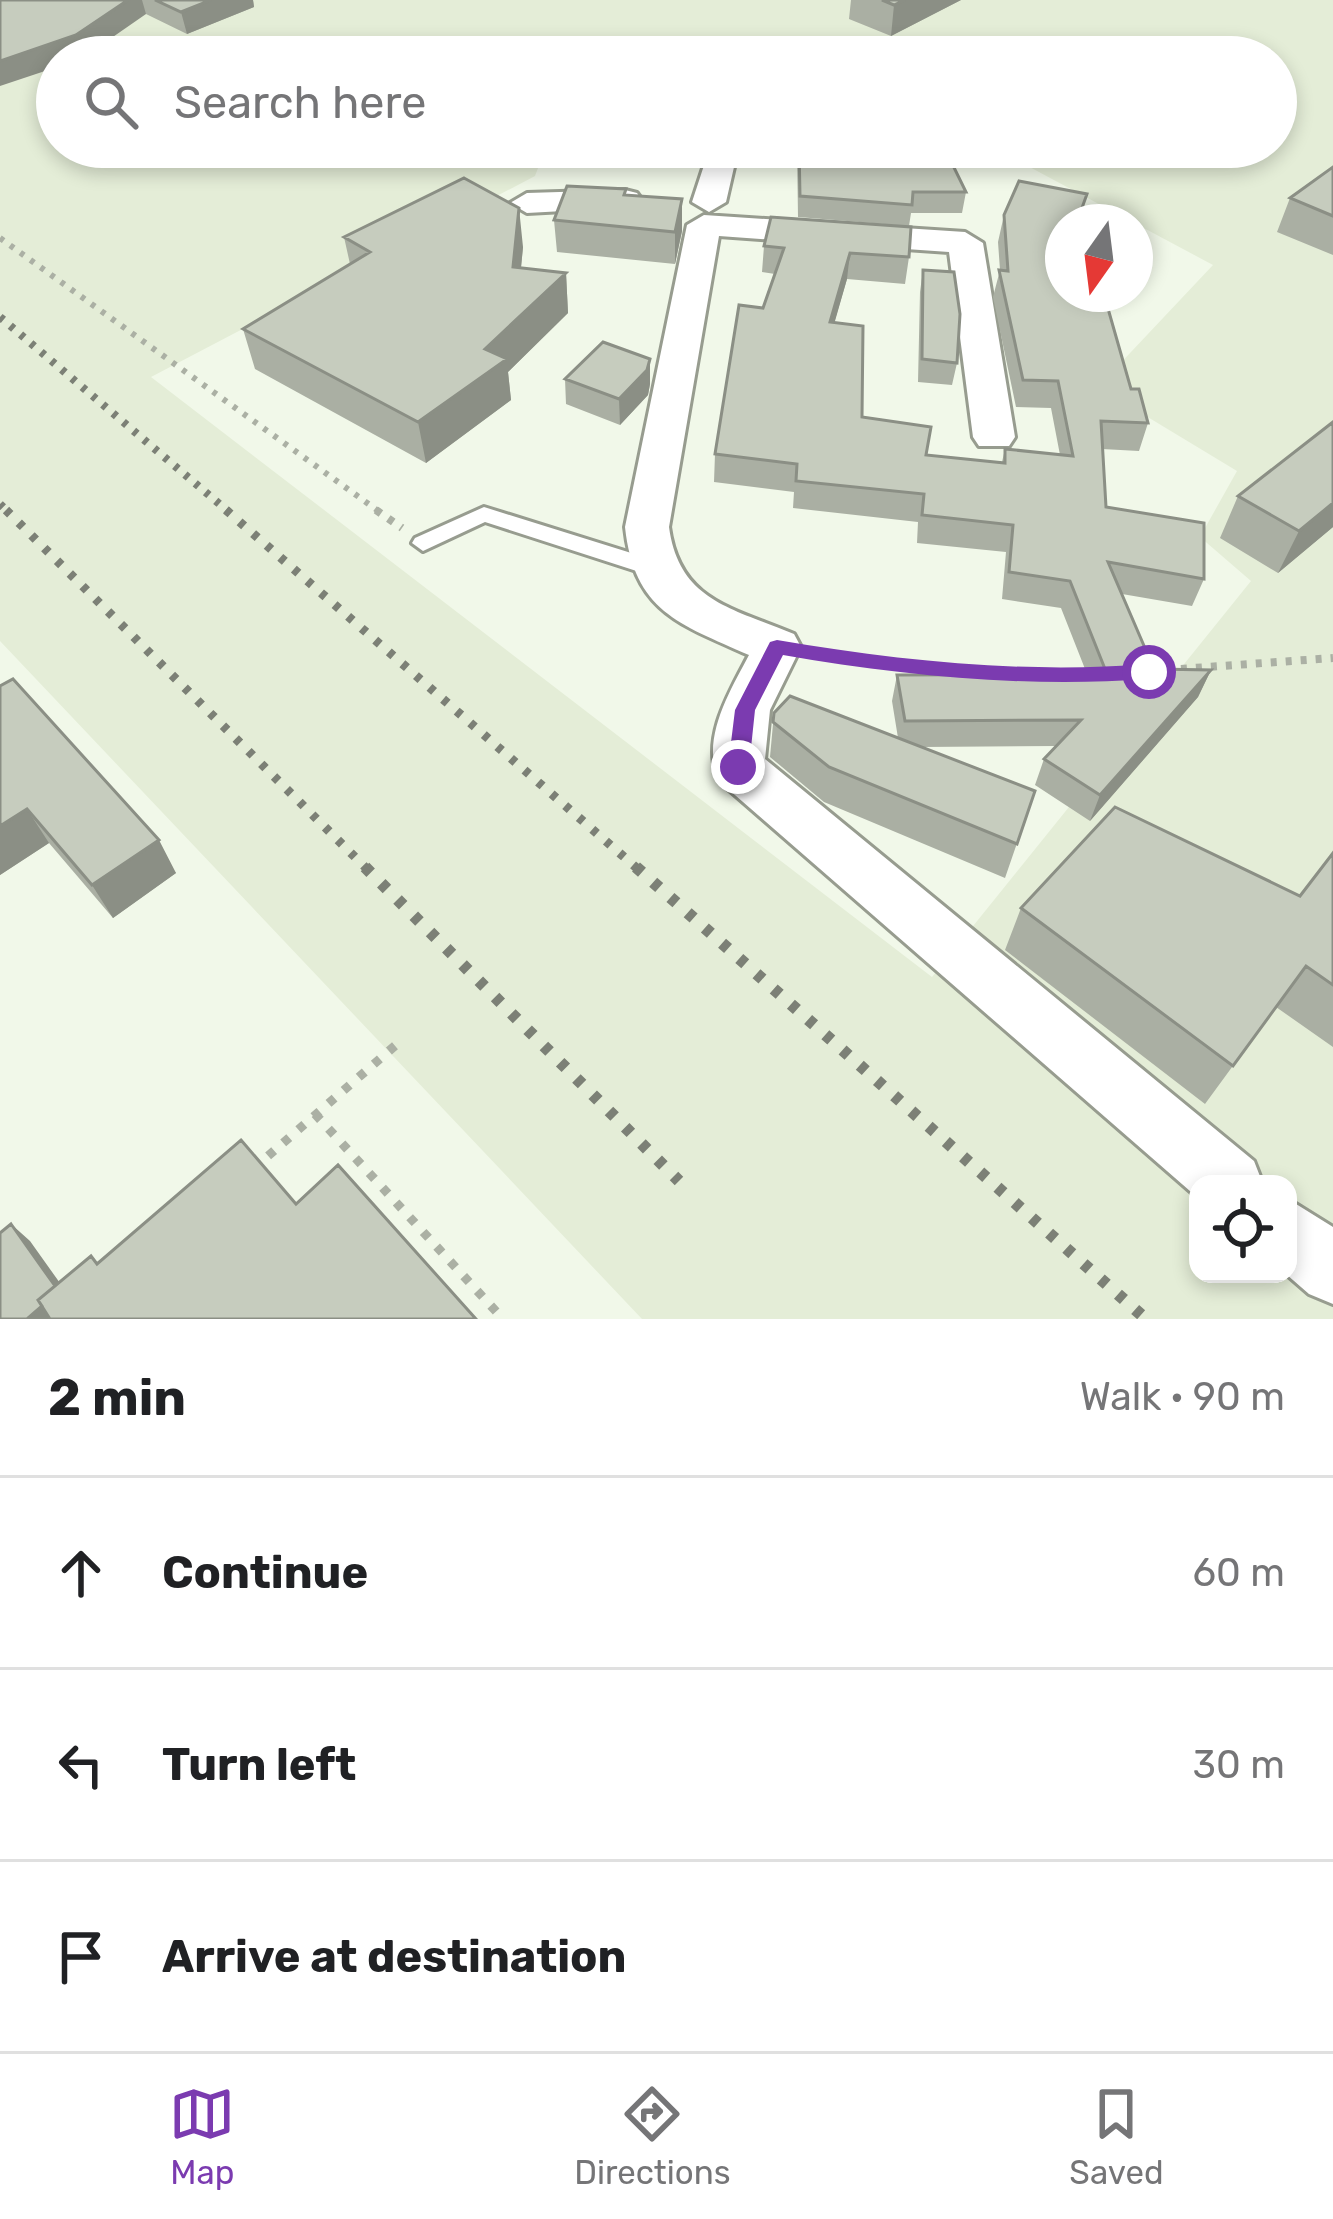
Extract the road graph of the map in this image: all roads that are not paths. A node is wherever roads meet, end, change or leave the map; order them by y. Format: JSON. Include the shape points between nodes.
{"nodes":[{"id":1,"x":711,"y":168,"type":"edge"},
{"id":2,"x":527,"y":202,"type":"dead end"},
{"id":3,"x":685,"y":207,"type":"junction"},
{"id":4,"x":994,"y":437,"type":"dead end"},
{"id":5,"x":423,"y":543,"type":"road end"},
{"id":6,"x":652,"y":568,"type":"junction"},
{"id":7,"x":1220,"y":1175,"type":"edge"},
{"id":8,"x":1297,"y":1240,"type":"edge"},
{"id":9,"x":1333,"y":1270,"type":"edge"}],
"edges":[{"from":1,"to":3,"type":"street"},
{"from":2,"to":3,"type":"street"},
{"from":3,"to":4,"type":"street","via":[[965,243]]},
{"from":3,"to":6,"type":"street","via":[[647,527]]},
{"from":5,"to":6,"type":"lane","via":[[484,514]]},
{"from":6,"to":7,"type":"street","via":[[690,609],[777,647],[745,710],[738,767]]},
{"from":8,"to":9,"type":"street"}]}
